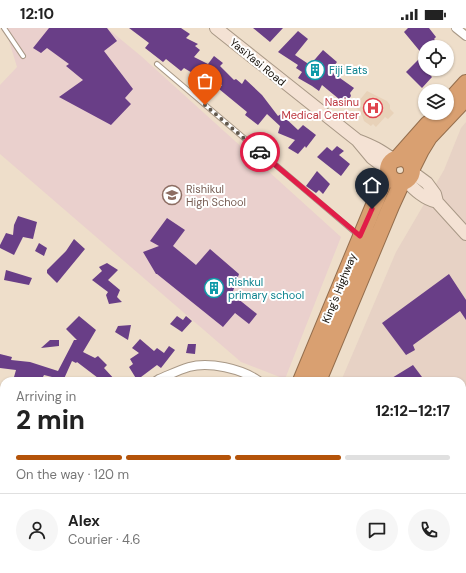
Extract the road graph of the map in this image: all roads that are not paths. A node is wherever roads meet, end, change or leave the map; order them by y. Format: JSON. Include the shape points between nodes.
{"nodes":[{"id":1,"x":4,"y":28,"type":"edge"},
{"id":2,"x":216,"y":28,"type":"edge"},
{"id":3,"x":456,"y":28,"type":"edge"},
{"id":4,"x":466,"y":36,"type":"edge"},
{"id":5,"x":23,"y":56,"type":"dead end"},
{"id":6,"x":157,"y":64,"type":"dead end"},
{"id":7,"x":466,"y":83,"type":"edge"},
{"id":8,"x":454,"y":96,"type":"edge"},
{"id":9,"x":466,"y":98,"type":"edge"},
{"id":10,"x":432,"y":120,"type":"edge"},
{"id":11,"x":392,"y":165,"type":"junction"},
{"id":12,"x":408,"y":176,"type":"junction"},
{"id":13,"x":466,"y":234,"type":"edge"},
{"id":14,"x":360,"y":236,"type":"junction"},
{"id":15,"x":164,"y":377,"type":"edge"},
{"id":16,"x":253,"y":377,"type":"edge"},
{"id":17,"x":303,"y":377,"type":"edge"},
{"id":18,"x":320,"y":377,"type":"edge"}],
"edges":[{"from":1,"to":5,"type":"lane"},
{"from":2,"to":11,"type":"main road","name":"YasiYasi Road","via":[[357,140],[372,158]]},
{"from":3,"to":4,"type":"street"},
{"from":6,"to":14,"type":"lane"},
{"from":7,"to":8,"type":"highway"},
{"from":9,"to":12,"type":"highway","name":"King's Highway","via":[[429,137]]},
{"from":10,"to":11,"type":"highway","name":"King's Highway"},
{"from":11,"to":12,"type":"highway","via":[[390,177],[394,180],[398,182]]},
{"from":11,"to":12,"type":"highway","via":[[402,158],[406,160],[410,163]]},
{"from":11,"to":14,"type":"highway","name":"King's Highway"},
{"from":12,"to":13,"type":"main road","via":[[427,183],[437,202]]},
{"from":12,"to":18,"type":"highway","name":"King's Highway","via":[[391,206]]},
{"from":14,"to":17,"type":"highway","name":"King's Highway"},
{"from":15,"to":16,"type":"street","via":[[190,367],[207,365]]}]}
